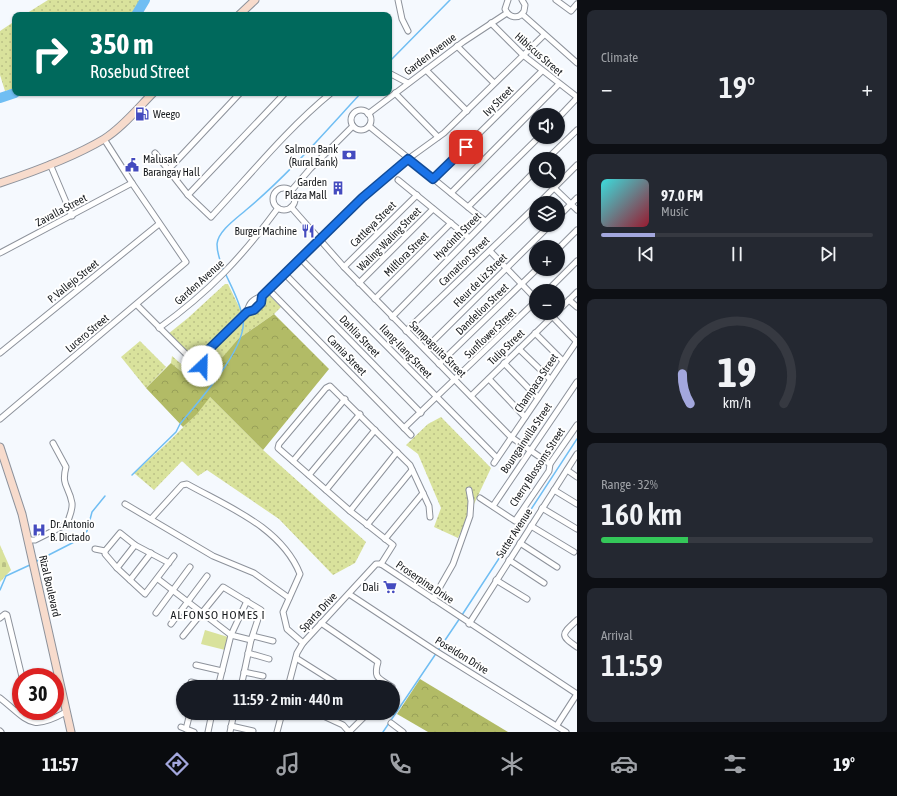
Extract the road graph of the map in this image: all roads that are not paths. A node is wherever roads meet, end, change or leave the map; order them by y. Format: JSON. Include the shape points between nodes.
{"nodes":[{"id":1,"x":255,"y":0,"type":"edge"},
{"id":2,"x":398,"y":0,"type":"edge"},
{"id":3,"x":508,"y":0,"type":"edge"},
{"id":4,"x":522,"y":0,"type":"edge"},
{"id":5,"x":556,"y":0,"type":"edge"},
{"id":6,"x":577,"y":4,"type":"edge"},
{"id":7,"x":242,"y":12,"type":"edge"},
{"id":8,"x":507,"y":13,"type":"junction"},
{"id":9,"x":522,"y":14,"type":"junction"},
{"id":10,"x":490,"y":23,"type":"junction"},
{"id":11,"x":408,"y":31,"type":"dead end"},
{"id":12,"x":544,"y":35,"type":"junction"},
{"id":13,"x":457,"y":46,"type":"junction"},
{"id":14,"x":523,"y":55,"type":"junction"},
{"id":15,"x":577,"y":63,"type":"edge"},
{"id":16,"x":426,"y":70,"type":"junction"},
{"id":17,"x":542,"y":70,"type":"junction"},
{"id":18,"x":392,"y":75,"type":"edge"},
{"id":19,"x":408,"y":83,"type":"junction"},
{"id":20,"x":494,"y":83,"type":"junction"},
{"id":21,"x":559,"y":84,"type":"junction"},
{"id":22,"x":395,"y":93,"type":"junction"},
{"id":23,"x":392,"y":95,"type":"edge"},
{"id":24,"x":150,"y":96,"type":"edge"},
{"id":25,"x":237,"y":96,"type":"edge"},
{"id":26,"x":282,"y":96,"type":"edge"},
{"id":27,"x":328,"y":96,"type":"edge"},
{"id":28,"x":391,"y":96,"type":"edge"},
{"id":29,"x":577,"y":98,"type":"edge"},
{"id":30,"x":467,"y":111,"type":"junction"},
{"id":31,"x":565,"y":111,"type":"edge"},
{"id":32,"x":368,"y":114,"type":"junction"},
{"id":33,"x":353,"y":126,"type":"junction"},
{"id":34,"x":369,"y":126,"type":"junction"},
{"id":35,"x":577,"y":130,"type":"edge"},
{"id":36,"x":438,"y":137,"type":"junction"},
{"id":37,"x":104,"y":139,"type":"junction"},
{"id":38,"x":532,"y":144,"type":"edge"},
{"id":39,"x":554,"y":152,"type":"edge"},
{"id":40,"x":155,"y":153,"type":"dead end"},
{"id":41,"x":408,"y":159,"type":"junction"},
{"id":42,"x":50,"y":164,"type":"junction"},
{"id":43,"x":577,"y":165,"type":"edge"},
{"id":44,"x":168,"y":170,"type":"junction"},
{"id":45,"x":529,"y":177,"type":"edge"},
{"id":46,"x":565,"y":177,"type":"edge"},
{"id":47,"x":433,"y":179,"type":"junction"},
{"id":48,"x":398,"y":180,"type":"dead end"},
{"id":49,"x":0,"y":183,"type":"edge"},
{"id":50,"x":132,"y":183,"type":"junction"},
{"id":51,"x":554,"y":188,"type":"joint"},
{"id":52,"x":291,"y":191,"type":"junction"},
{"id":53,"x":451,"y":193,"type":"junction"},
{"id":54,"x":188,"y":195,"type":"junction"},
{"id":55,"x":417,"y":195,"type":"junction"},
{"id":56,"x":546,"y":196,"type":"edge"},
{"id":57,"x":577,"y":198,"type":"edge"},
{"id":58,"x":571,"y":204,"type":"junction"},
{"id":59,"x":291,"y":207,"type":"junction"},
{"id":60,"x":468,"y":207,"type":"junction"},
{"id":61,"x":278,"y":208,"type":"junction"},
{"id":62,"x":433,"y":209,"type":"junction"},
{"id":63,"x":565,"y":210,"type":"edge"},
{"id":64,"x":577,"y":210,"type":"edge"},
{"id":65,"x":529,"y":213,"type":"edge"},
{"id":66,"x":72,"y":216,"type":"junction"},
{"id":67,"x":485,"y":221,"type":"junction"},
{"id":68,"x":451,"y":223,"type":"junction"},
{"id":69,"x":159,"y":224,"type":"junction"},
{"id":70,"x":577,"y":230,"type":"edge"},
{"id":71,"x":543,"y":232,"type":"edge"},
{"id":72,"x":469,"y":238,"type":"junction"},
{"id":73,"x":319,"y":240,"type":"junction"},
{"id":74,"x":565,"y":242,"type":"edge"},
{"id":75,"x":490,"y":251,"type":"junction"},
{"id":76,"x":0,"y":253,"type":"edge"},
{"id":77,"x":301,"y":258,"type":"junction"},
{"id":78,"x":577,"y":261,"type":"edge"},
{"id":79,"x":344,"y":267,"type":"junction"},
{"id":80,"x":506,"y":268,"type":"junction"},
{"id":81,"x":285,"y":274,"type":"junction"},
{"id":82,"x":530,"y":276,"type":"edge"},
{"id":83,"x":359,"y":283,"type":"junction"},
{"id":84,"x":522,"y":284,"type":"junction"},
{"id":85,"x":554,"y":284,"type":"edge"},
{"id":86,"x":269,"y":290,"type":"junction"},
{"id":87,"x":529,"y":292,"type":"edge"},
{"id":88,"x":577,"y":292,"type":"edge"},
{"id":89,"x":375,"y":299,"type":"junction"},
{"id":90,"x":570,"y":300,"type":"junction"},
{"id":91,"x":565,"y":304,"type":"edge"},
{"id":92,"x":137,"y":305,"type":"junction"},
{"id":93,"x":529,"y":307,"type":"edge"},
{"id":94,"x":577,"y":307,"type":"edge"},
{"id":95,"x":392,"y":316,"type":"junction"},
{"id":96,"x":548,"y":320,"type":"edge"},
{"id":97,"x":560,"y":320,"type":"edge"},
{"id":98,"x":160,"y":328,"type":"junction"},
{"id":99,"x":406,"y":331,"type":"junction"},
{"id":100,"x":536,"y":333,"type":"junction"},
{"id":101,"x":577,"y":341,"type":"edge"},
{"id":102,"x":425,"y":349,"type":"junction"},
{"id":103,"x":519,"y":349,"type":"junction"},
{"id":104,"x":0,"y":353,"type":"edge"},
{"id":105,"x":200,"y":358,"type":"junction"},
{"id":106,"x":191,"y":359,"type":"junction"},
{"id":107,"x":563,"y":361,"type":"junction"},
{"id":108,"x":504,"y":363,"type":"junction"},
{"id":109,"x":439,"y":364,"type":"junction"},
{"id":110,"x":489,"y":379,"type":"junction"},
{"id":111,"x":550,"y":379,"type":"junction"},
{"id":112,"x":455,"y":380,"type":"junction"},
{"id":113,"x":577,"y":382,"type":"edge"},
{"id":114,"x":471,"y":396,"type":"junction"},
{"id":115,"x":437,"y":397,"type":"junction"},
{"id":116,"x":538,"y":398,"type":"junction"},
{"id":117,"x":345,"y":399,"type":"junction"},
{"id":118,"x":420,"y":413,"type":"junction"},
{"id":119,"x":360,"y":414,"type":"junction"},
{"id":120,"x":525,"y":417,"type":"junction"},
{"id":121,"x":0,"y":419,"type":"edge"},
{"id":122,"x":577,"y":424,"type":"edge"},
{"id":123,"x":404,"y":428,"type":"junction"},
{"id":124,"x":375,"y":430,"type":"junction"},
{"id":125,"x":412,"y":436,"type":"dead end"},
{"id":126,"x":511,"y":437,"type":"junction"},
{"id":127,"x":53,"y":443,"type":"dead end"},
{"id":128,"x":0,"y":448,"type":"edge"},
{"id":129,"x":529,"y":451,"type":"junction"},
{"id":130,"x":397,"y":452,"type":"junction"},
{"id":131,"x":577,"y":454,"type":"edge"},
{"id":132,"x":497,"y":458,"type":"junction"},
{"id":133,"x":293,"y":461,"type":"junction"},
{"id":134,"x":494,"y":463,"type":"dead end"},
{"id":135,"x":550,"y":464,"type":"junction"},
{"id":136,"x":412,"y":470,"type":"junction"},
{"id":137,"x":567,"y":470,"type":"junction"},
{"id":138,"x":309,"y":475,"type":"junction"},
{"id":139,"x":577,"y":477,"type":"edge"},
{"id":140,"x":326,"y":490,"type":"junction"},
{"id":141,"x":469,"y":490,"type":"dead end"},
{"id":142,"x":554,"y":490,"type":"junction"},
{"id":143,"x":423,"y":493,"type":"junction"},
{"id":144,"x":480,"y":498,"type":"dead end"},
{"id":145,"x":125,"y":504,"type":"dead end"},
{"id":146,"x":577,"y":504,"type":"edge"},
{"id":147,"x":493,"y":506,"type":"junction"},
{"id":148,"x":542,"y":508,"type":"junction"},
{"id":149,"x":350,"y":511,"type":"junction"},
{"id":150,"x":430,"y":517,"type":"dead end"},
{"id":151,"x":151,"y":519,"type":"junction"},
{"id":152,"x":367,"y":525,"type":"junction"},
{"id":153,"x":531,"y":526,"type":"junction"},
{"id":154,"x":577,"y":529,"type":"edge"},
{"id":155,"x":385,"y":539,"type":"junction"},
{"id":156,"x":28,"y":540,"type":"junction"},
{"id":157,"x":520,"y":543,"type":"junction"},
{"id":158,"x":135,"y":545,"type":"junction"},
{"id":159,"x":95,"y":549,"type":"dead end"},
{"id":160,"x":105,"y":551,"type":"junction"},
{"id":161,"x":574,"y":552,"type":"dead end"},
{"id":162,"x":151,"y":553,"type":"junction"},
{"id":163,"x":174,"y":556,"type":"dead end"},
{"id":164,"x":509,"y":560,"type":"junction"},
{"id":165,"x":169,"y":563,"type":"junction"},
{"id":166,"x":381,"y":564,"type":"junction"},
{"id":167,"x":557,"y":566,"type":"dead end"},
{"id":168,"x":190,"y":567,"type":"dead end"},
{"id":169,"x":117,"y":568,"type":"junction"},
{"id":170,"x":207,"y":576,"type":"dead end"},
{"id":171,"x":158,"y":579,"type":"junction"},
{"id":172,"x":130,"y":580,"type":"junction"},
{"id":173,"x":496,"y":580,"type":"junction"},
{"id":174,"x":544,"y":583,"type":"dead end"},
{"id":175,"x":173,"y":590,"type":"junction"},
{"id":176,"x":349,"y":594,"type":"junction"},
{"id":177,"x":289,"y":598,"type":"junction"},
{"id":178,"x":433,"y":599,"type":"junction"},
{"id":179,"x":527,"y":599,"type":"dead end"},
{"id":180,"x":246,"y":601,"type":"junction"},
{"id":181,"x":188,"y":602,"type":"junction"},
{"id":182,"x":202,"y":612,"type":"junction"},
{"id":183,"x":156,"y":613,"type":"dead end"},
{"id":184,"x":0,"y":618,"type":"edge"},
{"id":185,"x":577,"y":620,"type":"edge"},
{"id":186,"x":467,"y":622,"type":"junction"},
{"id":187,"x":321,"y":623,"type":"junction"},
{"id":188,"x":171,"y":624,"type":"dead end"},
{"id":189,"x":231,"y":635,"type":"junction"},
{"id":190,"x":184,"y":636,"type":"dead end"},
{"id":191,"x":252,"y":638,"type":"junction"},
{"id":192,"x":273,"y":641,"type":"dead end"},
{"id":193,"x":302,"y":643,"type":"junction"},
{"id":194,"x":577,"y":647,"type":"edge"},
{"id":195,"x":248,"y":653,"type":"junction"},
{"id":196,"x":296,"y":658,"type":"junction"},
{"id":197,"x":269,"y":659,"type":"dead end"},
{"id":198,"x":196,"y":665,"type":"dead end"},
{"id":199,"x":20,"y":668,"type":"edge"},
{"id":200,"x":222,"y":671,"type":"junction"},
{"id":201,"x":244,"y":672,"type":"junction"},
{"id":202,"x":263,"y":676,"type":"dead end"},
{"id":203,"x":220,"y":680,"type":"edge"},
{"id":204,"x":242,"y":680,"type":"edge"},
{"id":205,"x":290,"y":680,"type":"edge"},
{"id":206,"x":331,"y":680,"type":"edge"},
{"id":207,"x":382,"y":680,"type":"edge"},
{"id":208,"x":577,"y":685,"type":"edge"},
{"id":209,"x":576,"y":693,"type":"edge"},
{"id":210,"x":0,"y":698,"type":"edge"},
{"id":211,"x":12,"y":707,"type":"edge"},
{"id":212,"x":66,"y":712,"type":"joint"},
{"id":213,"x":27,"y":720,"type":"edge"},
{"id":214,"x":49,"y":720,"type":"edge"},
{"id":215,"x":187,"y":720,"type":"edge"},
{"id":216,"x":211,"y":720,"type":"edge"},
{"id":217,"x":281,"y":720,"type":"edge"},
{"id":218,"x":332,"y":720,"type":"edge"},
{"id":219,"x":361,"y":720,"type":"edge"},
{"id":220,"x":391,"y":723,"type":"dead end"},
{"id":221,"x":557,"y":725,"type":"junction"},
{"id":222,"x":230,"y":729,"type":"edge"},
{"id":223,"x":253,"y":731,"type":"edge"},
{"id":224,"x":71,"y":732,"type":"edge"},
{"id":225,"x":194,"y":732,"type":"edge"},
{"id":226,"x":208,"y":732,"type":"edge"},
{"id":227,"x":278,"y":732,"type":"edge"},
{"id":228,"x":349,"y":732,"type":"edge"},
{"id":229,"x":403,"y":732,"type":"edge"},
{"id":230,"x":566,"y":732,"type":"edge"}],
"edges":[{"from":1,"to":7,"type":"main road"},
{"from":2,"to":11,"type":"street","via":[[402,19]]},
{"from":3,"to":8,"type":"street","via":[[505,6]]},
{"from":4,"to":9,"type":"street","via":[[525,8]]},
{"from":5,"to":6,"type":"street","via":[[571,11]]},
{"from":8,"to":9,"type":"street","via":[[514,17]]},
{"from":8,"to":10,"type":"street","name":"Garden Avenue"},
{"from":9,"to":12,"type":"street"},
{"from":10,"to":13,"type":"street","name":"Garden Avenue"},
{"from":10,"to":14,"type":"street","name":"Hibiscus Street"},
{"from":12,"to":14,"type":"street"},
{"from":12,"to":15,"type":"street"},
{"from":13,"to":16,"type":"street","name":"Garden Avenue"},
{"from":13,"to":20,"type":"street"},
{"from":14,"to":17,"type":"street","name":"Hibiscus Street"},
{"from":14,"to":20,"type":"street"},
{"from":16,"to":19,"type":"street","name":"Garden Avenue"},
{"from":16,"to":30,"type":"street"},
{"from":17,"to":21,"type":"street","name":"Hibiscus Street"},
{"from":17,"to":47,"type":"street","name":"Ivy Street"},
{"from":18,"to":19,"type":"street"},
{"from":19,"to":22,"type":"street","name":"Garden Avenue"},
{"from":20,"to":30,"type":"street"},
{"from":21,"to":29,"type":"street","name":"Hibiscus Street"},
{"from":21,"to":53,"type":"street"},
{"from":22,"to":23,"type":"street","name":"Garden Avenue"},
{"from":22,"to":36,"type":"street"},
{"from":24,"to":37,"type":"main road"},
{"from":25,"to":44,"type":"street"},
{"from":26,"to":54,"type":"street"},
{"from":27,"to":54,"type":"street","via":[[281,141],[211,217]]},
{"from":28,"to":32,"type":"street","name":"Garden Avenue"},
{"from":29,"to":31,"type":"street"},
{"from":30,"to":36,"type":"street"},
{"from":32,"to":33,"type":"street","via":[[362,111],[355,113],[351,120]]},
{"from":32,"to":34,"type":"street"},
{"from":33,"to":34,"type":"street","via":[[361,130]]},
{"from":33,"to":52,"type":"street"},
{"from":34,"to":41,"type":"street"},
{"from":35,"to":39,"type":"street"},
{"from":36,"to":41,"type":"street"},
{"from":37,"to":42,"type":"main road"},
{"from":37,"to":50,"type":"street"},
{"from":38,"to":60,"type":"street"},
{"from":40,"to":44,"type":"street"},
{"from":41,"to":47,"type":"street"},
{"from":41,"to":73,"type":"street","via":[[362,198]]},
{"from":42,"to":49,"type":"main road"},
{"from":42,"to":66,"type":"street"},
{"from":43,"to":46,"type":"street"},
{"from":44,"to":54,"type":"street"},
{"from":45,"to":67,"type":"street","name":"Hyacinth Street"},
{"from":47,"to":53,"type":"street"},
{"from":48,"to":55,"type":"street"},
{"from":50,"to":66,"type":"street","name":"Zavalla Street"},
{"from":50,"to":69,"type":"street"},
{"from":51,"to":56,"type":"street"},
{"from":51,"to":58,"type":"street"},
{"from":52,"to":59,"type":"street","via":[[295,200]]},
{"from":52,"to":61,"type":"street","via":[[283,188],[276,193],[273,201]]},
{"from":53,"to":60,"type":"street"},
{"from":55,"to":62,"type":"street"},
{"from":55,"to":79,"type":"street","name":"Cattleya Street"},
{"from":57,"to":58,"type":"street"},
{"from":58,"to":63,"type":"street"},
{"from":58,"to":64,"type":"street"},
{"from":59,"to":61,"type":"street","via":[[284,210]]},
{"from":59,"to":73,"type":"street","name":"Sampaguita Street"},
{"from":60,"to":67,"type":"street"},
{"from":61,"to":98,"type":"street","name":"Garden Avenue","via":[[233,265],[183,311]]},
{"from":62,"to":68,"type":"street"},
{"from":62,"to":83,"type":"street","name":"Waling-Waling Street"},
{"from":65,"to":75,"type":"street","name":"Carnation Street"},
{"from":66,"to":76,"type":"street","name":"Zavalla Street"},
{"from":67,"to":72,"type":"street","name":"Hyacinth Street"},
{"from":68,"to":72,"type":"street"},
{"from":68,"to":89,"type":"street","name":"Milflora Street"},
{"from":69,"to":92,"type":"street","name":"Lucero Street","via":[[186,262]]},
{"from":69,"to":104,"type":"street","name":"P. Vallejo Street"},
{"from":70,"to":74,"type":"street"},
{"from":71,"to":80,"type":"street","name":"Fleur de Liz Street"},
{"from":72,"to":95,"type":"street","name":"Hyacinth Street"},
{"from":73,"to":77,"type":"street"},
{"from":73,"to":79,"type":"street","name":"Sampaguita Street"},
{"from":75,"to":80,"type":"street"},
{"from":75,"to":99,"type":"street","name":"Carnation Street"},
{"from":77,"to":81,"type":"street"},
{"from":77,"to":115,"type":"street","name":"Ilang-Ilang Street"},
{"from":78,"to":85,"type":"street"},
{"from":79,"to":83,"type":"street","name":"Sampaguita Street"},
{"from":80,"to":84,"type":"street"},
{"from":80,"to":102,"type":"street","name":"Fleur de Liz Street"},
{"from":81,"to":86,"type":"street"},
{"from":81,"to":118,"type":"street","name":"Dahlia Street"},
{"from":82,"to":84,"type":"street","name":"Dandelion Street"},
{"from":83,"to":89,"type":"street","name":"Sampaguita Street"},
{"from":84,"to":87,"type":"street"},
{"from":84,"to":109,"type":"street","name":"Dandelion Street"},
{"from":86,"to":105,"type":"street","via":[[255,298],[248,305],[246,312]]},
{"from":86,"to":123,"type":"street","name":"Camia Street"},
{"from":88,"to":90,"type":"street","name":"Tulip Street"},
{"from":89,"to":95,"type":"street","name":"Sampaguita Street"},
{"from":90,"to":91,"type":"street","name":"Tulip Street"},
{"from":90,"to":94,"type":"street"},
{"from":92,"to":98,"type":"street"},
{"from":92,"to":121,"type":"street","name":"Lucero Street"},
{"from":93,"to":112,"type":"street","name":"Sunflower Street"},
{"from":95,"to":99,"type":"street","name":"Sampaguita Street"},
{"from":96,"to":100,"type":"street","name":"Tulip Street"},
{"from":97,"to":101,"type":"street"},
{"from":98,"to":106,"type":"street"},
{"from":99,"to":102,"type":"street","name":"Sampaguita Street"},
{"from":100,"to":103,"type":"street","name":"Tulip Street"},
{"from":100,"to":107,"type":"street"},
{"from":101,"to":107,"type":"street","name":"Champaca Street"},
{"from":102,"to":109,"type":"street","name":"Sampaguita Street"},
{"from":103,"to":108,"type":"street","name":"Tulip Street"},
{"from":103,"to":111,"type":"street"},
{"from":105,"to":106,"type":"street"},
{"from":105,"to":106,"type":"street","via":[[202,363],[198,369],[190,366]]},
{"from":107,"to":111,"type":"street","name":"Champaca Street"},
{"from":108,"to":110,"type":"street","name":"Tulip Street"},
{"from":108,"to":116,"type":"street"},
{"from":109,"to":112,"type":"street","name":"Sampaguita Street"},
{"from":110,"to":114,"type":"street","name":"Tulip Street"},
{"from":110,"to":120,"type":"street"},
{"from":111,"to":116,"type":"street","name":"Champaca Street"},
{"from":112,"to":114,"type":"street","name":"Sampaguita Street"},
{"from":112,"to":115,"type":"street","name":"Sunflower Street"},
{"from":113,"to":129,"type":"street","name":"Boungainvilla Street"},
{"from":114,"to":126,"type":"street","name":"Sampaguita Street"},
{"from":115,"to":118,"type":"street","name":"Sunflower Street"},
{"from":115,"to":132,"type":"street","name":"Ilang-Ilang Street"},
{"from":116,"to":120,"type":"street","name":"Champaca Street"},
{"from":117,"to":119,"type":"street"},
{"from":117,"to":133,"type":"street"},
{"from":117,"to":133,"type":"street","via":[[330,386],[326,388],[278,444],[278,448]]},
{"from":118,"to":123,"type":"street","name":"Sunflower Street"},
{"from":119,"to":124,"type":"street"},
{"from":119,"to":138,"type":"street"},
{"from":120,"to":126,"type":"street","name":"Champaca Street"},
{"from":122,"to":135,"type":"street","name":"Cherry Blossoms Street"},
{"from":123,"to":125,"type":"street","name":"Camia Street"},
{"from":124,"to":130,"type":"street"},
{"from":124,"to":140,"type":"street"},
{"from":126,"to":129,"type":"street","name":"Sampaguita Street"},
{"from":126,"to":132,"type":"street","name":"Champaca Street"},
{"from":127,"to":156,"type":"street","via":[[66,467],[63,478],[72,509],[67,524],[33,541]]},
{"from":128,"to":156,"type":"main road","name":"Rizal Boulevard"},
{"from":129,"to":135,"type":"street","name":"Sampaguita Street"},
{"from":129,"to":147,"type":"street","name":"Boungainvilla Street"},
{"from":130,"to":136,"type":"street"},
{"from":130,"to":149,"type":"street"},
{"from":131,"to":137,"type":"street","name":"Sutter Avenue"},
{"from":132,"to":134,"type":"street","name":"Champaca Street"},
{"from":133,"to":138,"type":"street"},
{"from":135,"to":147,"type":"street","name":"Cherry Blossoms Street","via":[[549,471],[515,521]]},
{"from":136,"to":143,"type":"street"},
{"from":136,"to":152,"type":"street"},
{"from":137,"to":139,"type":"street"},
{"from":137,"to":142,"type":"street","name":"Sutter Avenue"},
{"from":138,"to":140,"type":"street"},
{"from":140,"to":149,"type":"street"},
{"from":141,"to":178,"type":"street","via":[[470,516],[453,564]]},
{"from":142,"to":146,"type":"street"},
{"from":142,"to":148,"type":"street","name":"Sutter Avenue"},
{"from":143,"to":150,"type":"street","via":[[429,506]]},
{"from":143,"to":155,"type":"street"},
{"from":144,"to":147,"type":"street"},
{"from":145,"to":151,"type":"street"},
{"from":148,"to":153,"type":"street","name":"Sutter Avenue"},
{"from":148,"to":154,"type":"street"},
{"from":149,"to":152,"type":"street"},
{"from":151,"to":177,"type":"street","via":[[213,556],[254,573]]},
{"from":151,"to":177,"type":"street","via":[[182,485],[187,484],[252,520],[270,533],[296,564],[300,574]]},
{"from":152,"to":155,"type":"street"},
{"from":153,"to":157,"type":"street","name":"Sutter Avenue"},
{"from":153,"to":161,"type":"street"},
{"from":155,"to":166,"type":"street","via":[[393,545]]},
{"from":156,"to":212,"type":"main road","name":"Rizal Boulevard"},
{"from":157,"to":164,"type":"street","name":"Sutter Avenue"},
{"from":157,"to":167,"type":"street"},
{"from":158,"to":160,"type":"street","via":[[120,533]]},
{"from":158,"to":162,"type":"street"},
{"from":158,"to":169,"type":"street"},
{"from":159,"to":160,"type":"street"},
{"from":160,"to":169,"type":"street"},
{"from":162,"to":165,"type":"street"},
{"from":162,"to":172,"type":"street"},
{"from":163,"to":165,"type":"street"},
{"from":164,"to":173,"type":"street","name":"Sutter Avenue"},
{"from":164,"to":174,"type":"street"},
{"from":165,"to":171,"type":"street"},
{"from":166,"to":176,"type":"street","name":"Sparta Drive","via":[[376,564]]},
{"from":166,"to":178,"type":"street","name":"Proserpina Drive"},
{"from":168,"to":175,"type":"street"},
{"from":169,"to":172,"type":"street"},
{"from":170,"to":181,"type":"street"},
{"from":171,"to":172,"type":"street","via":[[145,594]]},
{"from":171,"to":175,"type":"street"},
{"from":173,"to":179,"type":"street"},
{"from":173,"to":186,"type":"street","name":"Sutter Avenue"},
{"from":175,"to":181,"type":"street"},
{"from":175,"to":183,"type":"street"},
{"from":176,"to":187,"type":"street","name":"Sparta Drive"},
{"from":176,"to":221,"type":"street","name":"Poseidon Drive","via":[[434,650]]},
{"from":177,"to":193,"type":"street","via":[[283,612],[287,629]]},
{"from":178,"to":186,"type":"street","name":"Proserpina Drive"},
{"from":180,"to":182,"type":"street","via":[[223,587]]},
{"from":180,"to":189,"type":"street"},
{"from":180,"to":191,"type":"street","via":[[262,612]]},
{"from":181,"to":182,"type":"street"},
{"from":181,"to":188,"type":"street"},
{"from":182,"to":189,"type":"street"},
{"from":182,"to":190,"type":"street"},
{"from":184,"to":199,"type":"street","via":[[7,615]]},
{"from":185,"to":194,"type":"street","via":[[564,633],[564,636]]},
{"from":186,"to":209,"type":"street","name":"Proserpina Drive"},
{"from":187,"to":193,"type":"street","name":"Sparta Drive"},
{"from":187,"to":207,"type":"street","via":[[378,662],[375,673]]},
{"from":189,"to":191,"type":"street"},
{"from":189,"to":200,"type":"street"},
{"from":191,"to":192,"type":"street"},
{"from":191,"to":195,"type":"street"},
{"from":193,"to":196,"type":"street","name":"Sparta Drive"},
{"from":195,"to":197,"type":"street"},
{"from":195,"to":201,"type":"street"},
{"from":196,"to":205,"type":"street","name":"Sparta Drive"},
{"from":196,"to":206,"type":"street"},
{"from":198,"to":200,"type":"street"},
{"from":200,"to":203,"type":"street"},
{"from":201,"to":202,"type":"street"},
{"from":201,"to":204,"type":"street"},
{"from":208,"to":209,"type":"street"},
{"from":209,"to":221,"type":"street"},
{"from":210,"to":211,"type":"street"},
{"from":212,"to":224,"type":"main road","name":"Rizal Boulevard"},
{"from":213,"to":214,"type":"street","via":[[32,724],[41,724]]},
{"from":215,"to":225,"type":"street","via":[[184,728]]},
{"from":216,"to":226,"type":"street"},
{"from":217,"to":227,"type":"street"},
{"from":218,"to":228,"type":"street","via":[[343,725]]},
{"from":219,"to":228,"type":"street"},
{"from":220,"to":229,"type":"street"},
{"from":221,"to":230,"type":"street","name":"Poseidon Drive"},
{"from":222,"to":223,"type":"street"}]}
